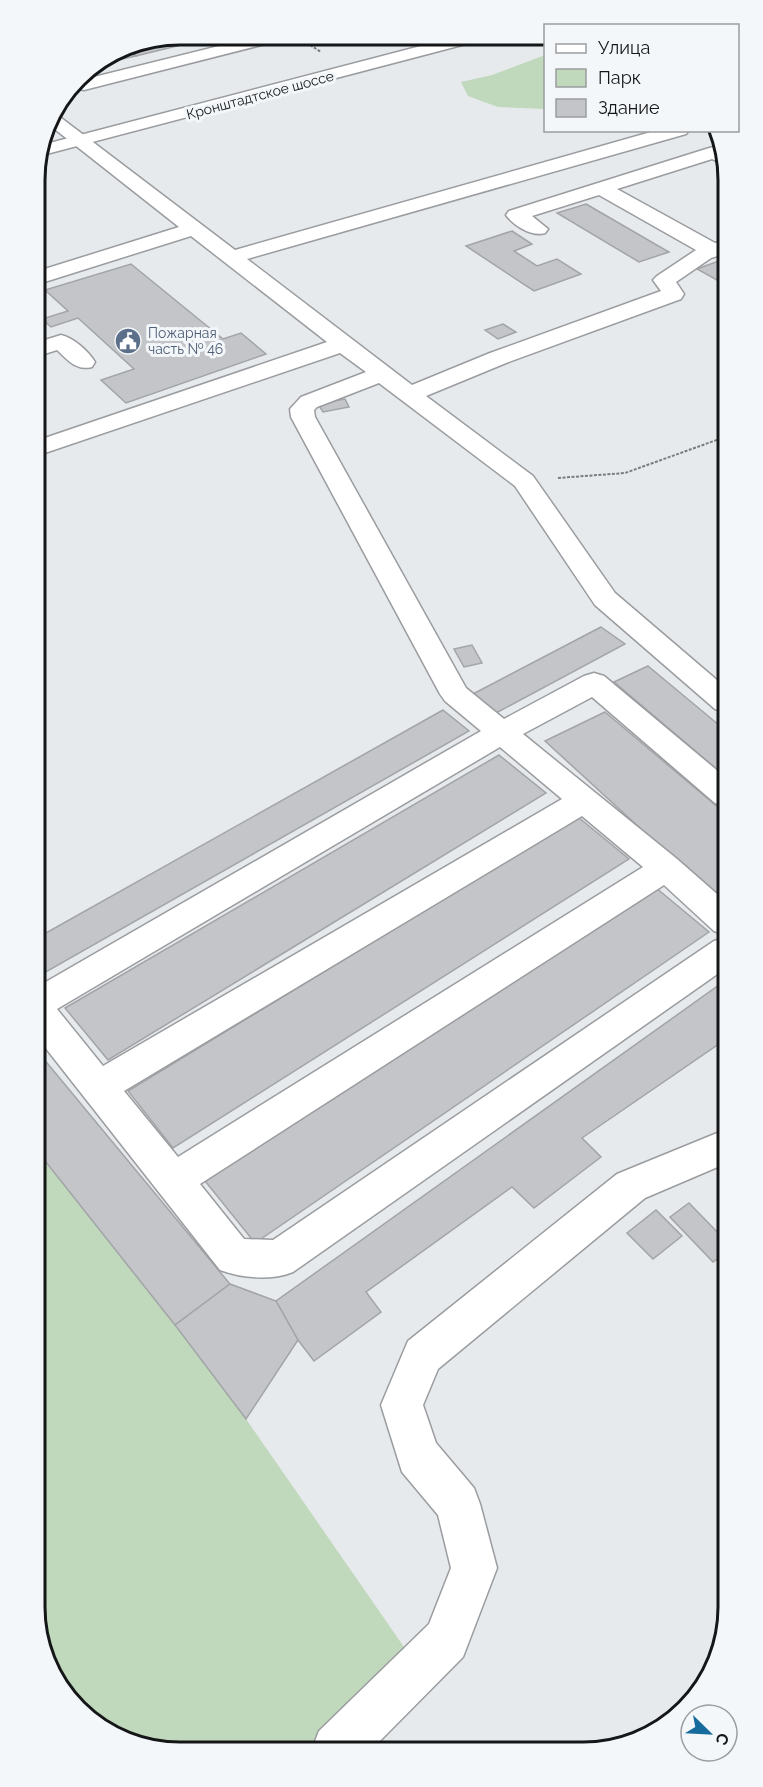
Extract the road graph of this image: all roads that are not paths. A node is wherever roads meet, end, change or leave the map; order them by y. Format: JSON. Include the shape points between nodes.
{"nodes":[{"id":1,"x":243,"y":45,"type":"edge"},
{"id":2,"x":395,"y":45,"type":"edge"},
{"id":3,"x":440,"y":45,"type":"edge"},
{"id":4,"x":84,"y":85,"type":"dead end"},
{"id":5,"x":57,"y":124,"type":"edge"},
{"id":6,"x":88,"y":127,"type":"junction"},
{"id":7,"x":673,"y":132,"type":"edge"},
{"id":8,"x":50,"y":146,"type":"edge"},
{"id":9,"x":715,"y":154,"type":"edge"},
{"id":10,"x":601,"y":188,"type":"junction"},
{"id":11,"x":196,"y":228,"type":"junction"},
{"id":12,"x":538,"y":229,"type":"dead end"},
{"id":13,"x":718,"y":249,"type":"edge"},
{"id":14,"x":233,"y":257,"type":"junction"},
{"id":15,"x":45,"y":276,"type":"edge"},
{"id":16,"x":344,"y":344,"type":"junction"},
{"id":17,"x":45,"y":347,"type":"edge"},
{"id":18,"x":84,"y":362,"type":"dead end"},
{"id":19,"x":382,"y":375,"type":"junction"},
{"id":20,"x":409,"y":394,"type":"junction"},
{"id":21,"x":45,"y":446,"type":"edge"},
{"id":22,"x":718,"y":696,"type":"edge"},
{"id":23,"x":503,"y":732,"type":"junction"},
{"id":24,"x":718,"y":788,"type":"edge"},
{"id":25,"x":584,"y":800,"type":"junction"},
{"id":26,"x":666,"y":868,"type":"junction"},
{"id":27,"x":718,"y":915,"type":"edge"},
{"id":28,"x":718,"y":956,"type":"edge"},
{"id":29,"x":45,"y":999,"type":"edge"},
{"id":30,"x":45,"y":1020,"type":"edge"},
{"id":31,"x":99,"y":1087,"type":"junction"},
{"id":32,"x":718,"y":1149,"type":"edge"},
{"id":33,"x":174,"y":1180,"type":"junction"},
{"id":34,"x":344,"y":1742,"type":"edge"}],
"edges":[{"from":1,"to":4,"type":"street"},
{"from":2,"to":6,"type":"street","name":"Кронштадтское шоссе"},
{"from":3,"to":6,"type":"street","name":"Кронштадтское шоссе"},
{"from":5,"to":6,"type":"street"},
{"from":6,"to":8,"type":"street","name":"Кронштадтское шоссе"},
{"from":6,"to":11,"type":"street"},
{"from":7,"to":14,"type":"street"},
{"from":9,"to":10,"type":"street"},
{"from":10,"to":12,"type":"street","via":[[516,215]]},
{"from":10,"to":13,"type":"street"},
{"from":11,"to":14,"type":"street"},
{"from":11,"to":15,"type":"street"},
{"from":13,"to":20,"type":"street","via":[[664,280],[673,294]]},
{"from":14,"to":16,"type":"street"},
{"from":16,"to":19,"type":"street"},
{"from":16,"to":21,"type":"street"},
{"from":17,"to":18,"type":"street","via":[[61,342]]},
{"from":19,"to":20,"type":"street"},
{"from":19,"to":23,"type":"street","via":[[309,402],[303,417],[454,694]]},
{"from":20,"to":22,"type":"street","via":[[524,481],[605,599]]},
{"from":23,"to":24,"type":"street","via":[[594,683]]},
{"from":23,"to":25,"type":"street"},
{"from":23,"to":29,"type":"street"},
{"from":25,"to":26,"type":"street"},
{"from":25,"to":31,"type":"street"},
{"from":26,"to":27,"type":"street"},
{"from":26,"to":33,"type":"street"},
{"from":28,"to":33,"type":"street","via":[[279,1259],[234,1257]]},
{"from":30,"to":31,"type":"street"},
{"from":31,"to":33,"type":"street"},
{"from":32,"to":34,"type":"street","via":[[631,1186],[423,1355],[402,1405],[418,1456],[458,1504],[474,1568],[446,1640]]}]}
